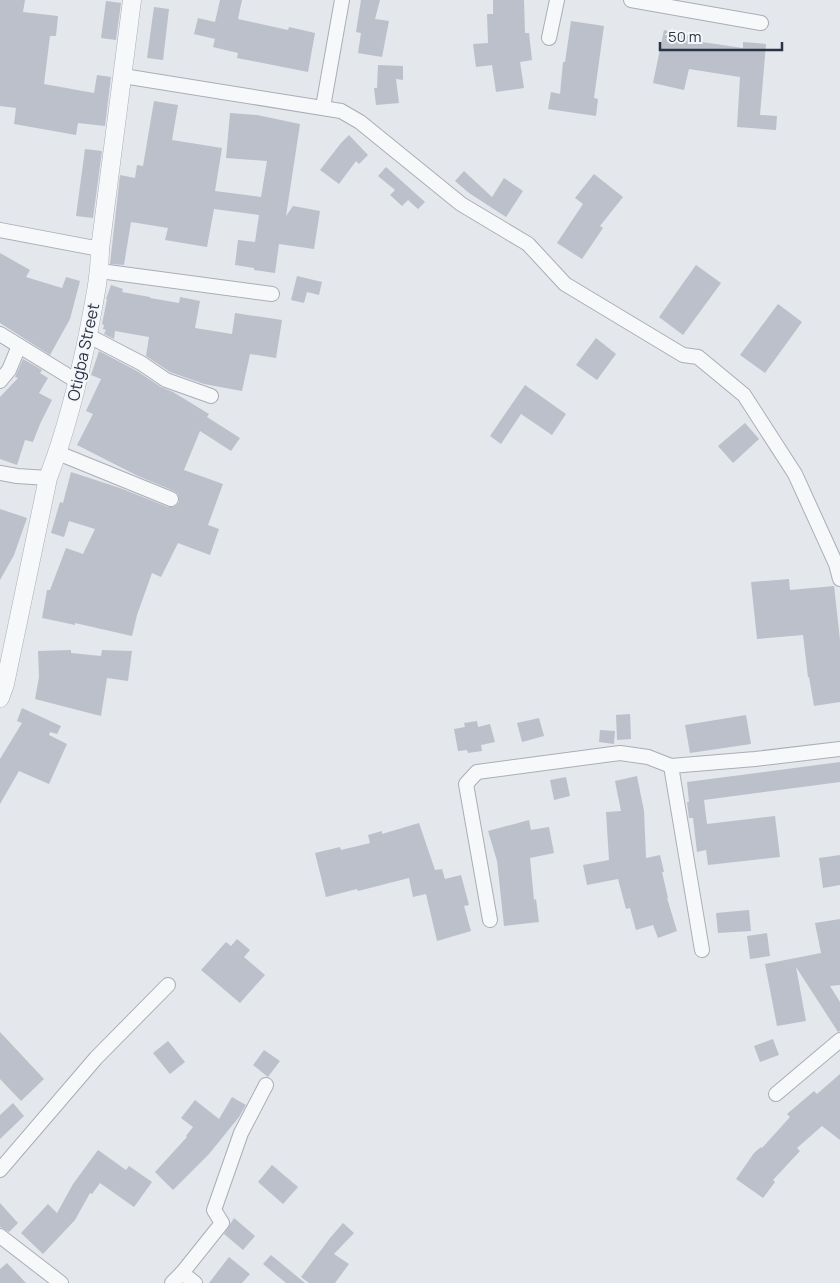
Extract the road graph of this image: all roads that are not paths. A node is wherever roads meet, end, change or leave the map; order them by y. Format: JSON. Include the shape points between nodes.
{"nodes":[{"id":1,"x":132,"y":0,"type":"edge"},
{"id":2,"x":342,"y":0,"type":"edge"},
{"id":3,"x":557,"y":0,"type":"edge"},
{"id":4,"x":631,"y":0,"type":"edge"},
{"id":5,"x":761,"y":23,"type":"dead end"},
{"id":6,"x":549,"y":38,"type":"dead end"},
{"id":7,"x":123,"y":76,"type":"junction"},
{"id":8,"x":323,"y":107,"type":"junction"},
{"id":9,"x":0,"y":230,"type":"edge"},
{"id":10,"x":100,"y":249,"type":"junction"},
{"id":11,"x":100,"y":271,"type":"junction"},
{"id":12,"x":272,"y":294,"type":"dead end"},
{"id":13,"x":0,"y":334,"type":"edge"},
{"id":14,"x":88,"y":335,"type":"junction"},
{"id":15,"x":19,"y":346,"type":"junction"},
{"id":16,"x":0,"y":381,"type":"edge"},
{"id":17,"x":78,"y":382,"type":"junction"},
{"id":18,"x":211,"y":396,"type":"dead end"},
{"id":19,"x":58,"y":453,"type":"junction"},
{"id":20,"x":0,"y":473,"type":"edge"},
{"id":21,"x":48,"y":478,"type":"junction"},
{"id":22,"x":171,"y":499,"type":"dead end"},
{"id":23,"x":840,"y":579,"type":"edge"},
{"id":24,"x":0,"y":698,"type":"edge"},
{"id":25,"x":840,"y":748,"type":"edge"},
{"id":26,"x":671,"y":766,"type":"junction"},
{"id":27,"x":490,"y":920,"type":"dead end"},
{"id":28,"x":702,"y":950,"type":"dead end"},
{"id":29,"x":168,"y":984,"type":"dead end"},
{"id":30,"x":840,"y":1040,"type":"edge"},
{"id":31,"x":266,"y":1085,"type":"dead end"},
{"id":32,"x":776,"y":1094,"type":"dead end"},
{"id":33,"x":0,"y":1170,"type":"edge"},
{"id":34,"x":0,"y":1236,"type":"edge"},
{"id":35,"x":177,"y":1278,"type":"edge"},
{"id":36,"x":61,"y":1283,"type":"edge"},
{"id":37,"x":195,"y":1283,"type":"edge"}],
"edges":[{"from":1,"to":7,"type":"street","name":"Otigba Street"},
{"from":2,"to":8,"type":"street"},
{"from":3,"to":6,"type":"street"},
{"from":4,"to":5,"type":"street"},
{"from":7,"to":8,"type":"street"},
{"from":7,"to":10,"type":"street","name":"Otigba Street"},
{"from":8,"to":23,"type":"street","via":[[341,111],[360,122],[460,204],[528,244],[566,284],[683,355],[698,357],[744,395],[795,474]]},
{"from":9,"to":10,"type":"street"},
{"from":10,"to":11,"type":"street","name":"Otigba Street"},
{"from":11,"to":12,"type":"street"},
{"from":11,"to":14,"type":"street","name":"Otigba Street"},
{"from":13,"to":15,"type":"street"},
{"from":14,"to":17,"type":"street","name":"Otigba Street"},
{"from":14,"to":18,"type":"street","via":[[166,380]]},
{"from":15,"to":16,"type":"street","via":[[9,370]]},
{"from":15,"to":17,"type":"street"},
{"from":17,"to":19,"type":"street","name":"Otigba Street"},
{"from":19,"to":21,"type":"street","name":"Otigba Street"},
{"from":19,"to":22,"type":"street"},
{"from":20,"to":21,"type":"street"},
{"from":21,"to":24,"type":"street","name":"Otigba Street"},
{"from":25,"to":26,"type":"street"},
{"from":26,"to":27,"type":"street","via":[[648,757],[620,753],[477,772],[466,784]]},
{"from":26,"to":28,"type":"street"},
{"from":29,"to":33,"type":"street","via":[[96,1058]]},
{"from":30,"to":32,"type":"street"},
{"from":31,"to":35,"type":"street","via":[[241,1133],[214,1210],[222,1223]]},
{"from":34,"to":36,"type":"street"},
{"from":35,"to":37,"type":"street"}]}
